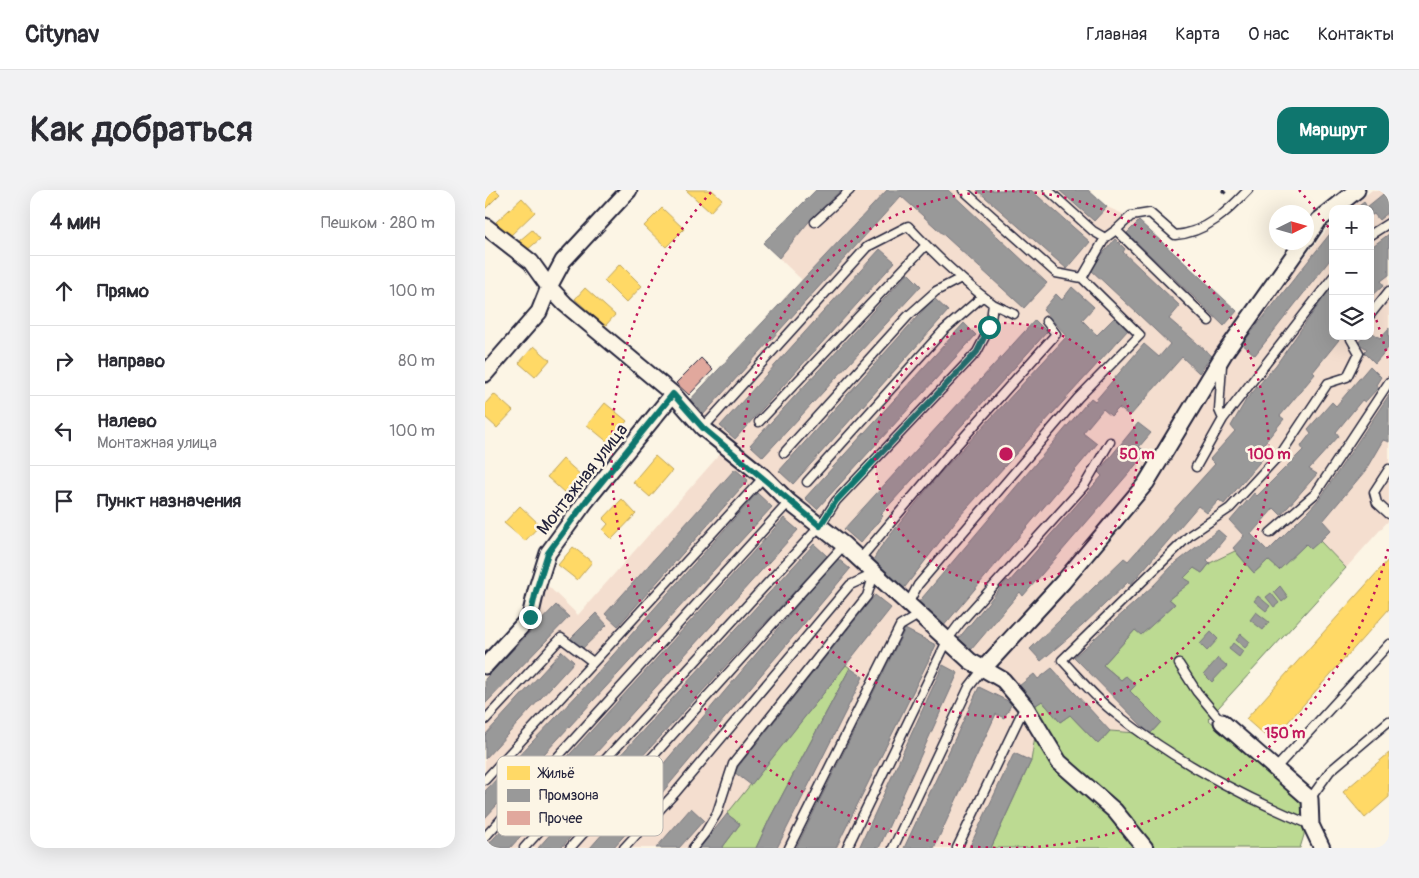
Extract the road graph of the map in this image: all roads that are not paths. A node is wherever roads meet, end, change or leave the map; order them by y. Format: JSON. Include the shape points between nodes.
{"nodes":[{"id":1,"x":629,"y":190,"type":"edge"},
{"id":2,"x":850,"y":190,"type":"edge"},
{"id":3,"x":963,"y":190,"type":"edge"},
{"id":4,"x":1047,"y":190,"type":"edge"},
{"id":5,"x":1248,"y":190,"type":"edge"},
{"id":6,"x":1357,"y":190,"type":"edge"},
{"id":7,"x":1338,"y":205,"type":"edge"},
{"id":8,"x":1329,"y":212,"type":"edge"},
{"id":9,"x":815,"y":222,"type":"dead end"},
{"id":10,"x":1389,"y":223,"type":"edge"},
{"id":11,"x":485,"y":226,"type":"edge"},
{"id":12,"x":1314,"y":228,"type":"edge"},
{"id":13,"x":1116,"y":230,"type":"junction"},
{"id":14,"x":1374,"y":232,"type":"edge"},
{"id":15,"x":1105,"y":238,"type":"junction"},
{"id":16,"x":926,"y":245,"type":"junction"},
{"id":17,"x":1297,"y":250,"type":"edge"},
{"id":18,"x":961,"y":278,"type":"junction"},
{"id":19,"x":1081,"y":278,"type":"junction"},
{"id":20,"x":1329,"y":282,"type":"edge"},
{"id":21,"x":549,"y":287,"type":"junction"},
{"id":22,"x":1389,"y":291,"type":"edge"},
{"id":23,"x":983,"y":296,"type":"junction"},
{"id":24,"x":993,"y":304,"type":"junction"},
{"id":25,"x":1374,"y":309,"type":"edge"},
{"id":26,"x":1014,"y":314,"type":"dead end"},
{"id":27,"x":1046,"y":321,"type":"dead end"},
{"id":28,"x":1209,"y":321,"type":"dead end"},
{"id":29,"x":1352,"y":340,"type":"edge"},
{"id":30,"x":1222,"y":358,"type":"junction"},
{"id":31,"x":485,"y":374,"type":"edge"},
{"id":32,"x":1389,"y":382,"type":"edge"},
{"id":33,"x":673,"y":394,"type":"junction"},
{"id":34,"x":1223,"y":419,"type":"junction"},
{"id":35,"x":759,"y":422,"type":"dead end"},
{"id":36,"x":703,"y":428,"type":"junction"},
{"id":37,"x":1110,"y":442,"type":"dead end"},
{"id":38,"x":784,"y":453,"type":"dead end"},
{"id":39,"x":1196,"y":467,"type":"dead end"},
{"id":40,"x":1389,"y":469,"type":"edge"},
{"id":41,"x":763,"y":478,"type":"junction"},
{"id":42,"x":807,"y":482,"type":"dead end"},
{"id":43,"x":789,"y":502,"type":"junction"},
{"id":44,"x":1389,"y":514,"type":"edge"},
{"id":45,"x":820,"y":526,"type":"junction"},
{"id":46,"x":1270,"y":533,"type":"dead end"},
{"id":47,"x":844,"y":545,"type":"junction"},
{"id":48,"x":860,"y":559,"type":"junction"},
{"id":49,"x":874,"y":574,"type":"junction"},
{"id":50,"x":908,"y":604,"type":"junction"},
{"id":51,"x":920,"y":614,"type":"junction"},
{"id":52,"x":948,"y":640,"type":"junction"},
{"id":53,"x":1389,"y":644,"type":"edge"},
{"id":54,"x":593,"y":662,"type":"junction"},
{"id":55,"x":1179,"y":664,"type":"dead end"},
{"id":56,"x":485,"y":666,"type":"edge"},
{"id":57,"x":983,"y":669,"type":"junction"},
{"id":58,"x":1025,"y":706,"type":"junction"},
{"id":59,"x":485,"y":720,"type":"edge"},
{"id":60,"x":1389,"y":721,"type":"edge"},
{"id":61,"x":1222,"y":722,"type":"joint"},
{"id":62,"x":507,"y":756,"type":"edge"},
{"id":63,"x":559,"y":756,"type":"edge"},
{"id":64,"x":609,"y":756,"type":"edge"},
{"id":65,"x":653,"y":756,"type":"edge"},
{"id":66,"x":497,"y":767,"type":"edge"},
{"id":67,"x":1276,"y":768,"type":"junction"},
{"id":68,"x":485,"y":780,"type":"edge"},
{"id":69,"x":1310,"y":799,"type":"junction"},
{"id":70,"x":663,"y":806,"type":"edge"},
{"id":71,"x":497,"y":824,"type":"edge"},
{"id":72,"x":1311,"y":825,"type":"junction"},
{"id":73,"x":535,"y":836,"type":"edge"},
{"id":74,"x":581,"y":836,"type":"edge"},
{"id":75,"x":635,"y":836,"type":"edge"},
{"id":76,"x":485,"y":837,"type":"edge"},
{"id":77,"x":524,"y":848,"type":"edge"},
{"id":78,"x":570,"y":848,"type":"edge"},
{"id":79,"x":624,"y":848,"type":"edge"},
{"id":80,"x":693,"y":848,"type":"edge"},
{"id":81,"x":789,"y":848,"type":"edge"},
{"id":82,"x":847,"y":848,"type":"edge"},
{"id":83,"x":893,"y":848,"type":"edge"},
{"id":84,"x":957,"y":848,"type":"edge"},
{"id":85,"x":1145,"y":848,"type":"edge"},
{"id":86,"x":1322,"y":848,"type":"edge"}],
"edges":[{"from":1,"to":21,"type":"street","via":[[563,261]]},
{"from":2,"to":9,"type":"lane"},
{"from":3,"to":19,"type":"lane","via":[[1055,273]]},
{"from":4,"to":15,"type":"lane"},
{"from":5,"to":13,"type":"lane","via":[[1208,225],[1187,234],[1175,234],[1150,213],[1131,216]]},
{"from":6,"to":7,"type":"street"},
{"from":8,"to":12,"type":"street"},
{"from":10,"to":14,"type":"lane"},
{"from":11,"to":21,"type":"street","via":[[531,262]]},
{"from":13,"to":15,"type":"lane"},
{"from":13,"to":28,"type":"lane"},
{"from":15,"to":19,"type":"lane"},
{"from":16,"to":18,"type":"lane"},
{"from":16,"to":35,"type":"lane"},
{"from":16,"to":36,"type":"lane","via":[[908,226],[867,247]]},
{"from":17,"to":30,"type":"street"},
{"from":18,"to":23,"type":"lane"},
{"from":18,"to":38,"type":"lane","via":[[937,291],[908,316]]},
{"from":19,"to":50,"type":"lane","via":[[1140,335],[1072,406],[918,586]]},
{"from":20,"to":34,"type":"lane"},
{"from":21,"to":31,"type":"street","via":[[539,312]]},
{"from":21,"to":33,"type":"street"},
{"from":22,"to":25,"type":"lane"},
{"from":23,"to":24,"type":"lane"},
{"from":23,"to":42,"type":"lane","via":[[943,331]]},
{"from":24,"to":26,"type":"lane"},
{"from":24,"to":45,"type":"lane","via":[[989,327],[977,352],[836,501]]},
{"from":27,"to":48,"type":"lane","via":[[1056,334],[948,454]]},
{"from":29,"to":72,"type":"lane","via":[[1359,353],[1347,376],[1328,383],[1282,452],[1230,508],[1190,534],[1062,660],[1114,713],[1154,742],[1240,792]]},
{"from":30,"to":34,"type":"lane","via":[[1219,410]]},
{"from":30,"to":57,"type":"street","via":[[1146,483],[1063,582]]},
{"from":32,"to":46,"type":"lane","via":[[1315,494]]},
{"from":33,"to":36,"type":"street"},
{"from":33,"to":56,"type":"street","name":"Монтажная улица","via":[[548,553],[530,617]]},
{"from":34,"to":39,"type":"lane"},
{"from":36,"to":41,"type":"street"},
{"from":37,"to":52,"type":"lane","via":[[1084,486]]},
{"from":40,"to":44,"type":"lane","via":[[1374,492],[1377,503]]},
{"from":41,"to":43,"type":"street"},
{"from":41,"to":54,"type":"lane"},
{"from":43,"to":45,"type":"street"},
{"from":43,"to":63,"type":"lane"},
{"from":45,"to":47,"type":"street"},
{"from":45,"to":64,"type":"lane"},
{"from":47,"to":48,"type":"street"},
{"from":47,"to":65,"type":"lane"},
{"from":48,"to":49,"type":"street"},
{"from":49,"to":50,"type":"street"},
{"from":49,"to":70,"type":"lane","via":[[850,585]]},
{"from":49,"to":80,"type":"lane","via":[[867,596],[733,764],[717,813]]},
{"from":50,"to":51,"type":"street"},
{"from":51,"to":52,"type":"street"},
{"from":51,"to":81,"type":"lane","via":[[900,626]]},
{"from":52,"to":57,"type":"street","via":[[970,662]]},
{"from":52,"to":82,"type":"lane"},
{"from":53,"to":67,"type":"lane"},
{"from":54,"to":59,"type":"lane","via":[[561,638]]},
{"from":54,"to":62,"type":"lane"},
{"from":55,"to":61,"type":"lane"},
{"from":57,"to":58,"type":"street","via":[[1003,680]]},
{"from":57,"to":83,"type":"lane","via":[[969,687]]},
{"from":58,"to":84,"type":"lane"},
{"from":58,"to":85,"type":"street","via":[[1059,762],[1115,811]]},
{"from":60,"to":69,"type":"lane","via":[[1330,771]]},
{"from":61,"to":67,"type":"street"},
{"from":66,"to":68,"type":"lane"},
{"from":67,"to":69,"type":"street"},
{"from":69,"to":72,"type":"street"},
{"from":71,"to":76,"type":"lane"},
{"from":72,"to":86,"type":"street"},
{"from":73,"to":77,"type":"lane"},
{"from":74,"to":78,"type":"lane"},
{"from":75,"to":79,"type":"lane"}]}
